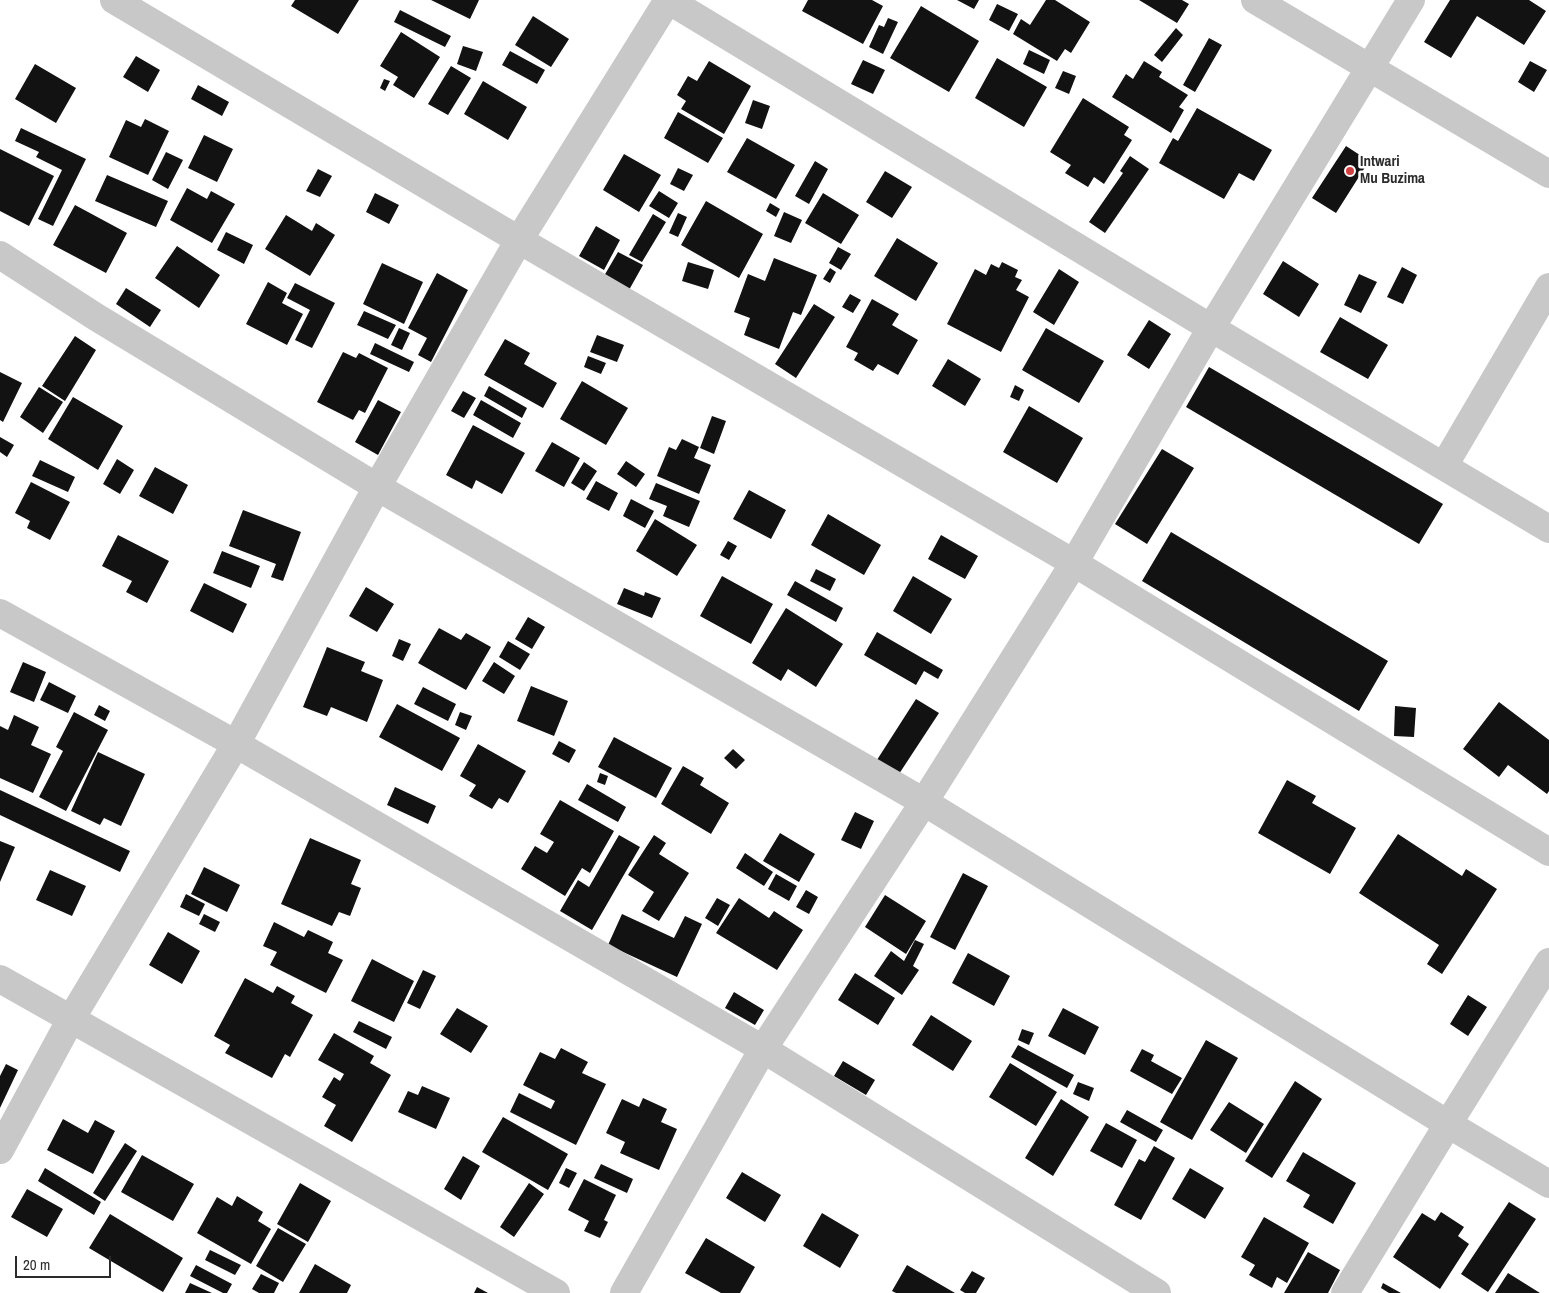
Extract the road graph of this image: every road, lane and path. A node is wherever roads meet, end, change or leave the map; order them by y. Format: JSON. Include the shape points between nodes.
{"nodes":[{"id":1,"x":114,"y":0,"type":"edge"},
{"id":2,"x":668,"y":0,"type":"edge"},
{"id":3,"x":1255,"y":0,"type":"edge"},
{"id":4,"x":1411,"y":0,"type":"edge"},
{"id":5,"x":1370,"y":67,"type":"junction"},
{"id":6,"x":1549,"y":174,"type":"edge"},
{"id":7,"x":519,"y":240,"type":"junction"},
{"id":8,"x":0,"y":255,"type":"edge"},
{"id":9,"x":1549,"y":287,"type":"edge"},
{"id":10,"x":1211,"y":328,"type":"junction"},
{"id":11,"x":1444,"y":466,"type":"junction"},
{"id":12,"x":377,"y":487,"type":"junction"},
{"id":13,"x":1549,"y":529,"type":"edge"},
{"id":14,"x":1074,"y":563,"type":"junction"},
{"id":15,"x":0,"y":613,"type":"edge"},
{"id":16,"x":236,"y":744,"type":"junction"},
{"id":17,"x":924,"y":802,"type":"junction"},
{"id":18,"x":1549,"y":852,"type":"edge"},
{"id":19,"x":1549,"y":962,"type":"edge"},
{"id":20,"x":0,"y":979,"type":"edge"},
{"id":21,"x":70,"y":1019,"type":"junction"},
{"id":22,"x":763,"y":1049,"type":"junction"},
{"id":23,"x":1448,"y":1124,"type":"junction"},
{"id":24,"x":0,"y":1150,"type":"edge"},
{"id":25,"x":1549,"y":1184,"type":"edge"},
{"id":26,"x":556,"y":1293,"type":"edge"},
{"id":27,"x":624,"y":1293,"type":"edge"},
{"id":28,"x":1158,"y":1293,"type":"edge"},
{"id":29,"x":1345,"y":1293,"type":"edge"}],
"edges":[{"from":1,"to":7,"type":"street"},
{"from":2,"to":7,"type":"street"},
{"from":2,"to":10,"type":"street"},
{"from":3,"to":5,"type":"street"},
{"from":4,"to":5,"type":"street"},
{"from":5,"to":6,"type":"street"},
{"from":5,"to":10,"type":"street"},
{"from":7,"to":12,"type":"street"},
{"from":7,"to":14,"type":"street"},
{"from":8,"to":12,"type":"street"},
{"from":9,"to":11,"type":"street"},
{"from":10,"to":11,"type":"street"},
{"from":10,"to":14,"type":"street"},
{"from":11,"to":13,"type":"street"},
{"from":12,"to":16,"type":"street"},
{"from":12,"to":17,"type":"street"},
{"from":14,"to":17,"type":"street"},
{"from":14,"to":18,"type":"street"},
{"from":15,"to":16,"type":"street"},
{"from":16,"to":21,"type":"street"},
{"from":16,"to":22,"type":"street"},
{"from":17,"to":22,"type":"street"},
{"from":17,"to":23,"type":"street"},
{"from":19,"to":23,"type":"street"},
{"from":20,"to":21,"type":"street"},
{"from":21,"to":24,"type":"street"},
{"from":21,"to":26,"type":"street"},
{"from":22,"to":27,"type":"street"},
{"from":22,"to":28,"type":"street"},
{"from":23,"to":25,"type":"street"},
{"from":23,"to":29,"type":"street"}]}
